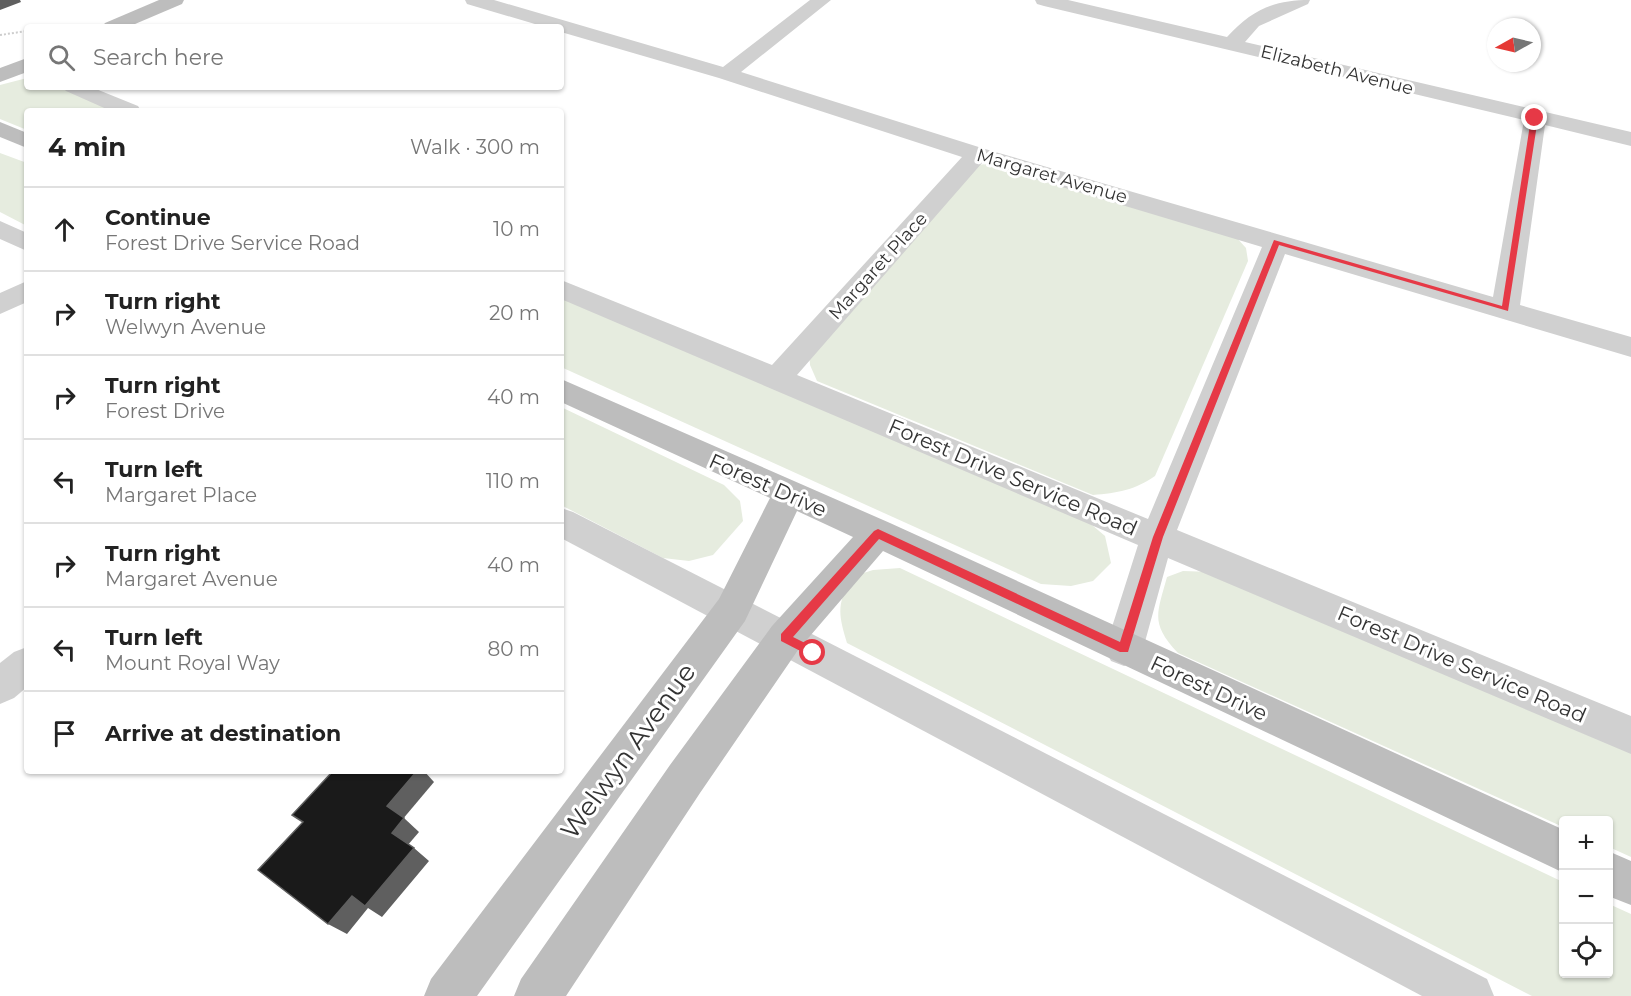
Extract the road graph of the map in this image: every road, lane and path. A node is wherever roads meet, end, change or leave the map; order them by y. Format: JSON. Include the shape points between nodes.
{"nodes":[{"id":1,"x":175,"y":0,"type":"edge"},
{"id":2,"x":474,"y":0,"type":"edge"},
{"id":3,"x":822,"y":0,"type":"edge"},
{"id":4,"x":1044,"y":0,"type":"edge"},
{"id":5,"x":1265,"y":0,"type":"edge"},
{"id":6,"x":1301,"y":0,"type":"edge"},
{"id":7,"x":1252,"y":22,"type":"junction"},
{"id":8,"x":119,"y":24,"type":"edge"},
{"id":9,"x":556,"y":24,"type":"edge"},
{"id":10,"x":564,"y":26,"type":"edge"},
{"id":11,"x":24,"y":31,"type":"edge"},
{"id":12,"x":0,"y":35,"type":"edge"},
{"id":13,"x":1232,"y":44,"type":"junction"},
{"id":14,"x":24,"y":67,"type":"edge"},
{"id":15,"x":726,"y":74,"type":"junction"},
{"id":16,"x":0,"y":76,"type":"edge"},
{"id":17,"x":80,"y":90,"type":"edge"},
{"id":18,"x":123,"y":108,"type":"edge"},
{"id":19,"x":1535,"y":118,"type":"junction"},
{"id":20,"x":0,"y":129,"type":"edge"},
{"id":21,"x":1631,"y":139,"type":"edge"},
{"id":22,"x":24,"y":140,"type":"edge"},
{"id":23,"x":977,"y":154,"type":"junction"},
{"id":24,"x":0,"y":229,"type":"edge"},
{"id":25,"x":24,"y":241,"type":"edge"},
{"id":26,"x":1277,"y":242,"type":"junction"},
{"id":27,"x":564,"y":290,"type":"edge"},
{"id":28,"x":24,"y":292,"type":"edge"},
{"id":29,"x":0,"y":305,"type":"edge"},
{"id":30,"x":1505,"y":309,"type":"junction"},
{"id":31,"x":1631,"y":347,"type":"edge"},
{"id":32,"x":778,"y":378,"type":"junction"},
{"id":33,"x":564,"y":391,"type":"edge"},
{"id":34,"x":788,"y":495,"type":"junction"},
{"id":35,"x":564,"y":524,"type":"edge"},
{"id":36,"x":878,"y":533,"type":"junction"},
{"id":37,"x":1158,"y":537,"type":"junction"},
{"id":38,"x":732,"y":609,"type":"junction"},
{"id":39,"x":785,"y":638,"type":"junction"},
{"id":40,"x":1124,"y":649,"type":"junction"},
{"id":41,"x":24,"y":666,"type":"edge"},
{"id":42,"x":0,"y":686,"type":"edge"},
{"id":43,"x":1631,"y":735,"type":"edge"},
{"id":44,"x":1559,"y":850,"type":"edge"},
{"id":45,"x":1613,"y":875,"type":"edge"},
{"id":46,"x":1631,"y":883,"type":"edge"},
{"id":47,"x":448,"y":996,"type":"edge"},
{"id":48,"x":538,"y":996,"type":"edge"},
{"id":49,"x":1470,"y":996,"type":"edge"}],
"edges":[{"from":1,"to":8,"type":"street"},
{"from":2,"to":9,"type":"street","name":"Margaret Avenue"},
{"from":3,"to":15,"type":"street"},
{"from":4,"to":13,"type":"street","name":"Elizabeth Avenue"},
{"from":5,"to":7,"type":"street"},
{"from":6,"to":7,"type":"street"},
{"from":7,"to":13,"type":"street"},
{"from":10,"to":15,"type":"street","name":"Margaret Avenue"},
{"from":11,"to":12,"type":"path"},
{"from":13,"to":19,"type":"street","name":"Elizabeth Avenue"},
{"from":14,"to":16,"type":"street"},
{"from":15,"to":23,"type":"street","name":"Margaret Avenue"},
{"from":17,"to":18,"type":"street"},
{"from":19,"to":21,"type":"street","name":"Elizabeth Avenue"},
{"from":19,"to":30,"type":"street"},
{"from":20,"to":22,"type":"street"},
{"from":23,"to":26,"type":"street","name":"Margaret Avenue"},
{"from":23,"to":32,"type":"street","name":"Margaret Place"},
{"from":24,"to":25,"type":"street"},
{"from":26,"to":30,"type":"street","name":"Margaret Avenue"},
{"from":26,"to":37,"type":"street"},
{"from":27,"to":32,"type":"street","name":"Forest Drive Service Road"},
{"from":28,"to":29,"type":"street"},
{"from":30,"to":31,"type":"street","name":"Margaret Avenue"},
{"from":32,"to":37,"type":"street","name":"Forest Drive Service Road"},
{"from":33,"to":34,"type":"street","name":"Forest Drive"},
{"from":34,"to":36,"type":"street","name":"Forest Drive"},
{"from":34,"to":38,"type":"street","name":"Welwyn Avenue"},
{"from":35,"to":38,"type":"street"},
{"from":36,"to":39,"type":"street"},
{"from":36,"to":40,"type":"street","name":"Forest Drive"},
{"from":37,"to":40,"type":"street"},
{"from":37,"to":43,"type":"street","name":"Forest Drive Service Road"},
{"from":38,"to":39,"type":"street"},
{"from":38,"to":47,"type":"street","name":"Welwyn Avenue"},
{"from":39,"to":48,"type":"street"},
{"from":39,"to":49,"type":"street"},
{"from":40,"to":44,"type":"street","name":"Forest Drive"},
{"from":41,"to":42,"type":"street"},
{"from":45,"to":46,"type":"street"}]}
